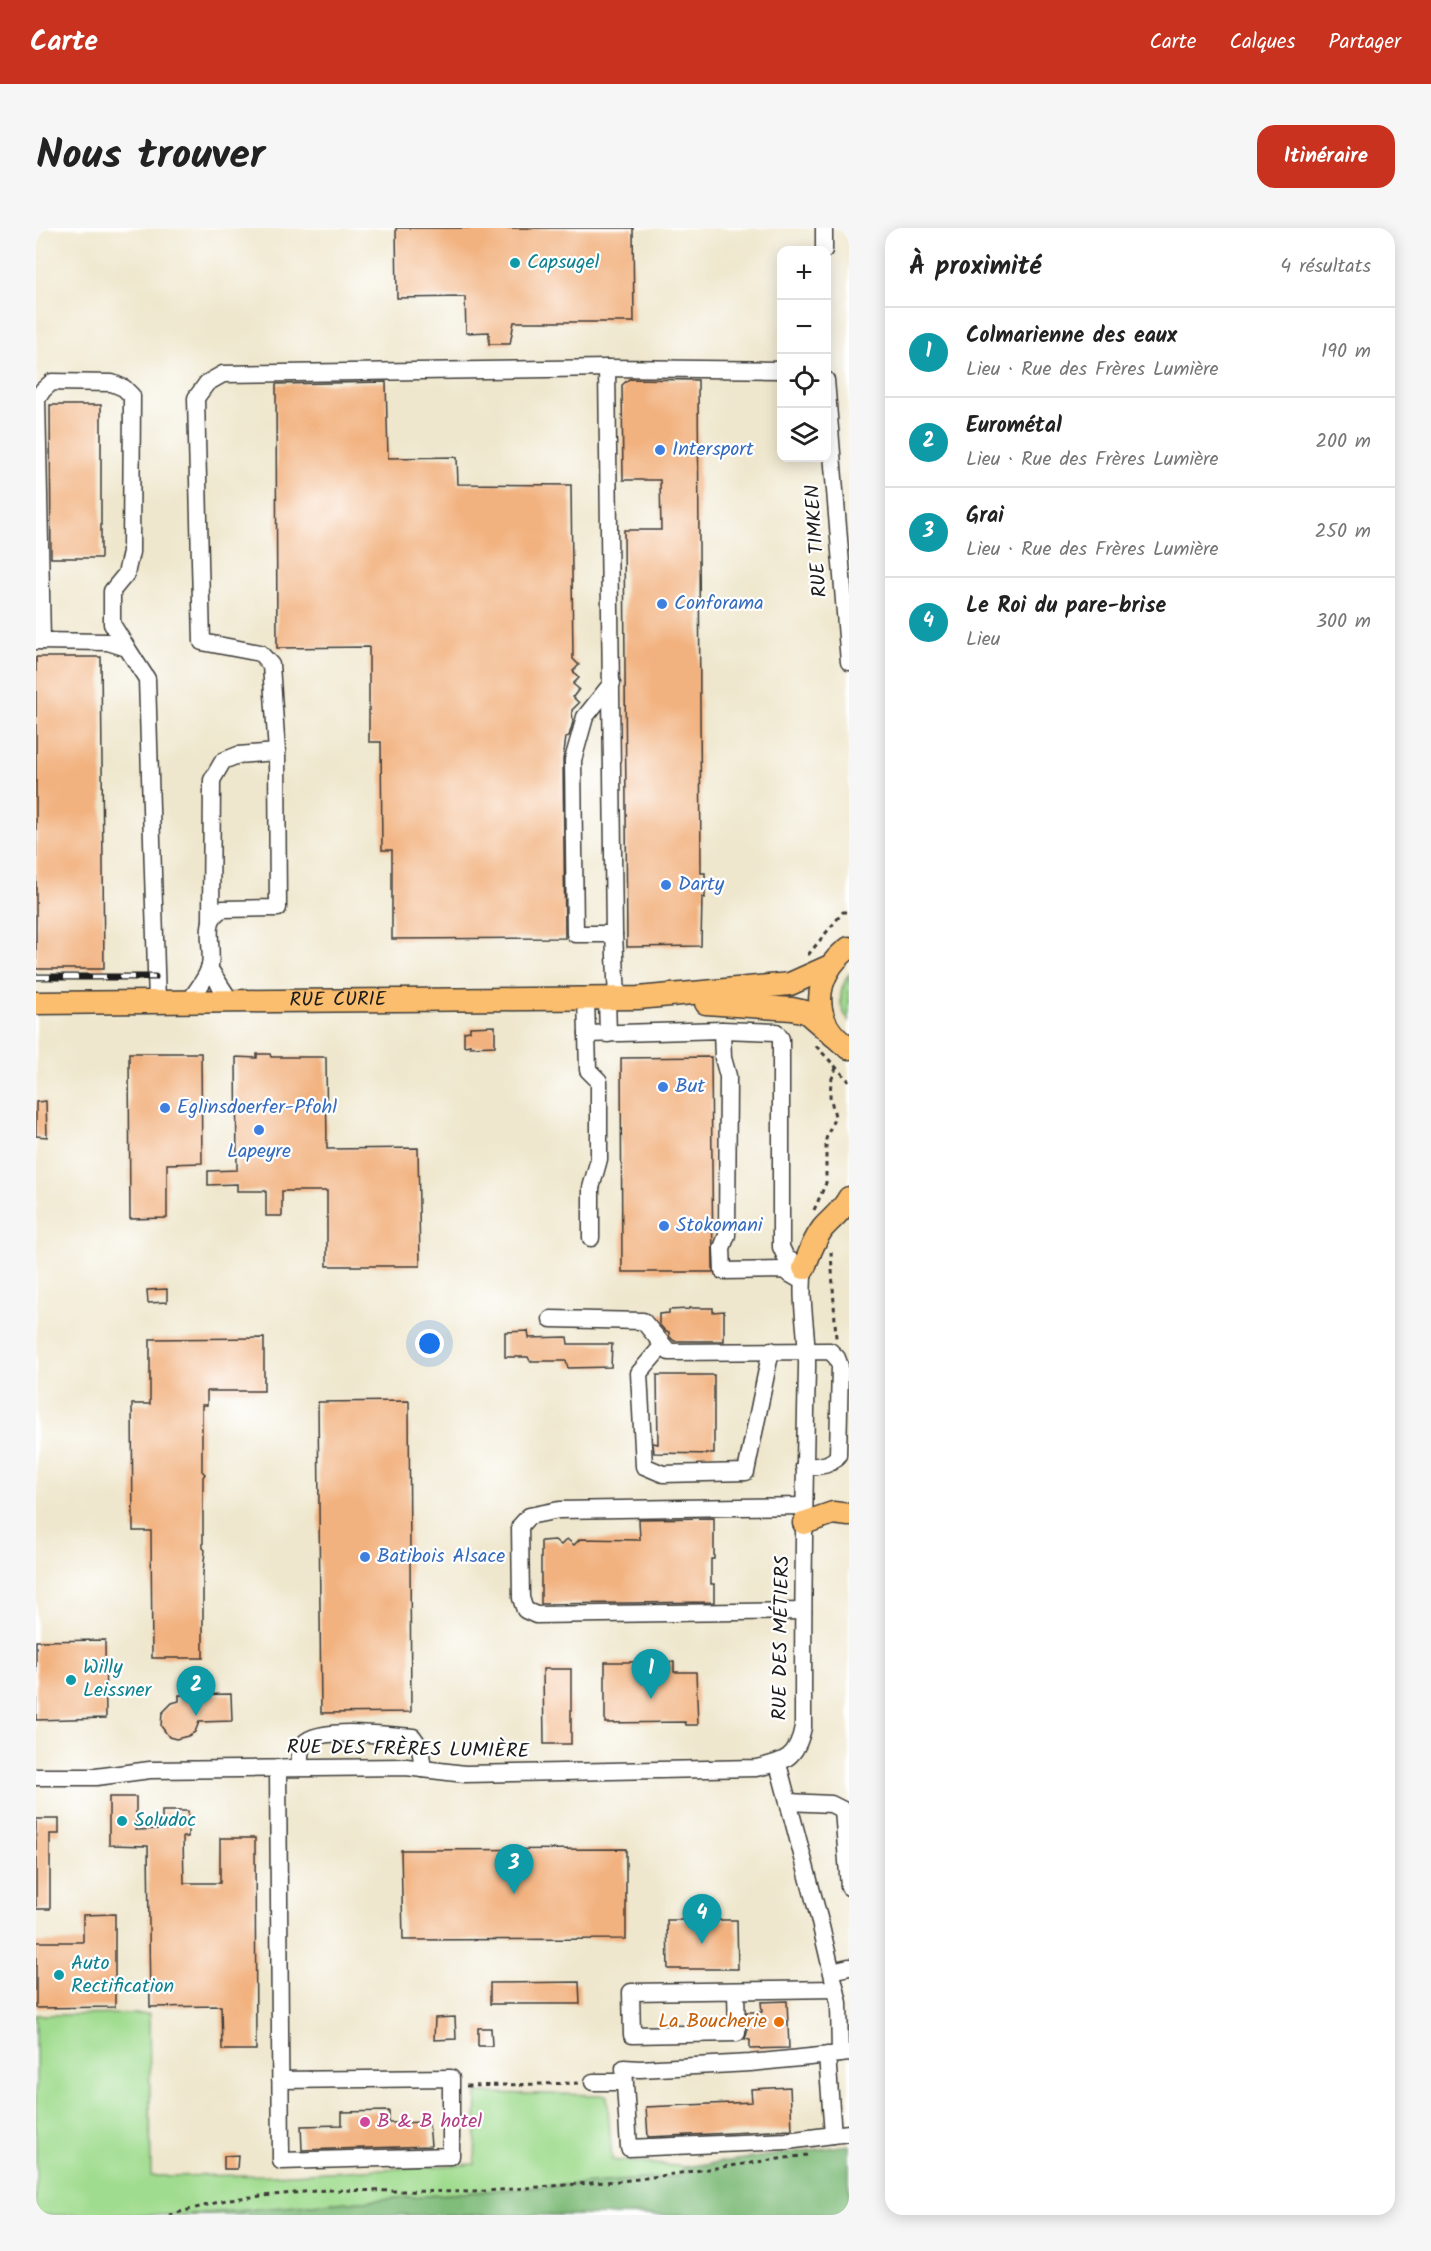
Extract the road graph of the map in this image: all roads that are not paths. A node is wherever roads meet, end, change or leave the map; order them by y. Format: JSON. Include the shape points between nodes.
{"nodes":[{"id":1,"x":824,"y":228,"type":"edge"},
{"id":2,"x":824,"y":246,"type":"edge"},
{"id":3,"x":607,"y":368,"type":"junction"},
{"id":4,"x":777,"y":370,"type":"edge"},
{"id":5,"x":39,"y":389,"type":"edge"},
{"id":6,"x":828,"y":408,"type":"edge"},
{"id":7,"x":39,"y":641,"type":"edge"},
{"id":8,"x":127,"y":648,"type":"junction"},
{"id":9,"x":849,"y":662,"type":"edge"},
{"id":10,"x":612,"y":683,"type":"junction"},
{"id":11,"x":277,"y":752,"type":"junction"},
{"id":12,"x":211,"y":920,"type":"junction"},
{"id":13,"x":614,"y":934,"type":"junction"},
{"id":14,"x":849,"y":948,"type":"edge"},
{"id":15,"x":828,"y":967,"type":"junction"},
{"id":16,"x":209,"y":968,"type":"junction"},
{"id":17,"x":612,"y":999,"type":"junction"},
{"id":18,"x":157,"y":1002,"type":"junction"},
{"id":19,"x":189,"y":1002,"type":"junction"},
{"id":20,"x":231,"y":1002,"type":"junction"},
{"id":21,"x":36,"y":1003,"type":"edge"},
{"id":22,"x":722,"y":1030,"type":"junction"},
{"id":23,"x":587,"y":1034,"type":"junction"},
{"id":24,"x":608,"y":1034,"type":"junction"},
{"id":25,"x":842,"y":1042,"type":"edge"},
{"id":26,"x":849,"y":1198,"type":"edge"},
{"id":27,"x":591,"y":1238,"type":"dead end"},
{"id":28,"x":803,"y":1275,"type":"junction"},
{"id":29,"x":551,"y":1319,"type":"dead end"},
{"id":30,"x":663,"y":1345,"type":"junction"},
{"id":31,"x":771,"y":1350,"type":"junction"},
{"id":32,"x":807,"y":1350,"type":"junction"},
{"id":33,"x":804,"y":1467,"type":"junction"},
{"id":34,"x":804,"y":1515,"type":"junction"},
{"id":35,"x":849,"y":1515,"type":"edge"},
{"id":36,"x":803,"y":1611,"type":"junction"},
{"id":37,"x":778,"y":1764,"type":"junction"},
{"id":38,"x":278,"y":1768,"type":"junction"},
{"id":39,"x":300,"y":1768,"type":"junction"},
{"id":40,"x":423,"y":1769,"type":"junction"},
{"id":41,"x":36,"y":1777,"type":"edge"},
{"id":42,"x":788,"y":1802,"type":"junction"},
{"id":43,"x":849,"y":1887,"type":"edge"},
{"id":44,"x":849,"y":1967,"type":"edge"},
{"id":45,"x":832,"y":1971,"type":"junction"},
{"id":46,"x":836,"y":1989,"type":"junction"},
{"id":47,"x":736,"y":1992,"type":"dead end"},
{"id":48,"x":839,"y":2054,"type":"edge"},
{"id":49,"x":280,"y":2080,"type":"junction"},
{"id":50,"x":593,"y":2082,"type":"road end"},
{"id":51,"x":624,"y":2082,"type":"junction"},
{"id":52,"x":841,"y":2134,"type":"edge"}],
"edges":[{"from":1,"to":2,"type":"street"},
{"from":3,"to":4,"type":"street"},
{"from":3,"to":10,"type":"street"},
{"from":3,"to":11,"type":"street","via":[[223,374],[207,383],[196,398],[201,642],[260,653],[271,665]]},
{"from":5,"to":7,"type":"street"},
{"from":5,"to":8,"type":"street","via":[[52,382],[112,383],[132,396],[131,552],[126,574],[112,591],[112,624]]},
{"from":6,"to":9,"type":"street","name":"RUE TIMKEN"},
{"from":7,"to":8,"type":"street","via":[[108,642]]},
{"from":8,"to":18,"type":"street","via":[[147,679],[149,692]]},
{"from":10,"to":13,"type":"street"},
{"from":10,"to":13,"type":"street","via":[[585,717],[573,760],[574,934]]},
{"from":11,"to":12,"type":"street","via":[[238,755],[223,761],[212,780]]},
{"from":11,"to":12,"type":"street","via":[[278,908],[223,909],[215,912]]},
{"from":12,"to":16,"type":"street"},
{"from":13,"to":17,"type":"street"},
{"from":14,"to":15,"type":"main road"},
{"from":15,"to":17,"type":"main road","name":"RUE CURIE","via":[[790,984]]},
{"from":15,"to":25,"type":"main road","via":[[819,1003],[824,1021]]},
{"from":16,"to":19,"type":"street"},
{"from":16,"to":20,"type":"street"},
{"from":17,"to":20,"type":"main road","name":"RUE CURIE"},
{"from":17,"to":23,"type":"street"},
{"from":17,"to":24,"type":"street"},
{"from":17,"to":25,"type":"main road","name":"RUE CURIE","via":[[792,1009],[806,1012]]},
{"from":18,"to":19,"type":"main road","name":"RUE CURIE"},
{"from":18,"to":21,"type":"main road","name":"RUE CURIE"},
{"from":19,"to":20,"type":"main road","name":"RUE CURIE"},
{"from":22,"to":24,"type":"street"},
{"from":22,"to":28,"type":"street","via":[[776,1032],[781,1039],[781,1247]]},
{"from":22,"to":28,"type":"street","via":[[728,1076],[727,1234],[722,1248],[723,1271],[783,1270]]},
{"from":23,"to":24,"type":"street"},
{"from":23,"to":27,"type":"street","via":[[588,1070],[599,1081],[599,1159],[591,1188]]},
{"from":26,"to":28,"type":"main road","via":[[812,1246]]},
{"from":28,"to":32,"type":"street","name":"RUE DES MÉTIERS"},
{"from":29,"to":30,"type":"street","via":[[643,1321]]},
{"from":30,"to":31,"type":"street","via":[[669,1352]]},
{"from":30,"to":31,"type":"street","via":[[639,1373],[644,1466],[663,1474],[746,1472]]},
{"from":31,"to":32,"type":"street"},
{"from":32,"to":33,"type":"street","name":"RUE DES MÉTIERS"},
{"from":32,"to":33,"type":"street","via":[[830,1351],[840,1366],[838,1455],[826,1465]]},
{"from":33,"to":34,"type":"street","name":"RUE DES MÉTIERS"},
{"from":34,"to":35,"type":"main road"},
{"from":34,"to":36,"type":"street","name":"RUE DES MÉTIERS"},
{"from":34,"to":36,"type":"street","via":[[559,1510],[529,1516],[520,1526],[521,1598],[525,1610],[536,1616]]},
{"from":36,"to":37,"type":"street","name":"RUE DES MÉTIERS","via":[[803,1727],[792,1756]]},
{"from":37,"to":40,"type":"street","name":"RUE DES FRÈRES LUMIÈRE","via":[[756,1768],[547,1773],[465,1774]]},
{"from":37,"to":42,"type":"street"},
{"from":38,"to":39,"type":"street","name":"RUE DES FRÈRES LUMIÈRE"},
{"from":38,"to":41,"type":"street","name":"RUE DES FRÈRES LUMIÈRE"},
{"from":38,"to":49,"type":"street"},
{"from":39,"to":40,"type":"street","name":"RUE DES FRÈRES LUMIÈRE"},
{"from":39,"to":40,"type":"street","via":[[302,1745],[309,1738],[332,1733],[413,1737],[420,1747]]},
{"from":42,"to":43,"type":"street","via":[[831,1804],[843,1810]]},
{"from":42,"to":45,"type":"street"},
{"from":44,"to":45,"type":"street"},
{"from":45,"to":46,"type":"street"},
{"from":46,"to":47,"type":"street","via":[[631,1992],[632,2035],[737,2032]]},
{"from":46,"to":48,"type":"street"},
{"from":48,"to":51,"type":"street","via":[[750,2063],[624,2068]]},
{"from":48,"to":52,"type":"street"},
{"from":49,"to":49,"type":"street","via":[[281,2161],[451,2156],[451,2078]]},
{"from":50,"to":51,"type":"street"},
{"from":51,"to":52,"type":"street","via":[[629,2148],[787,2141]]}]}
